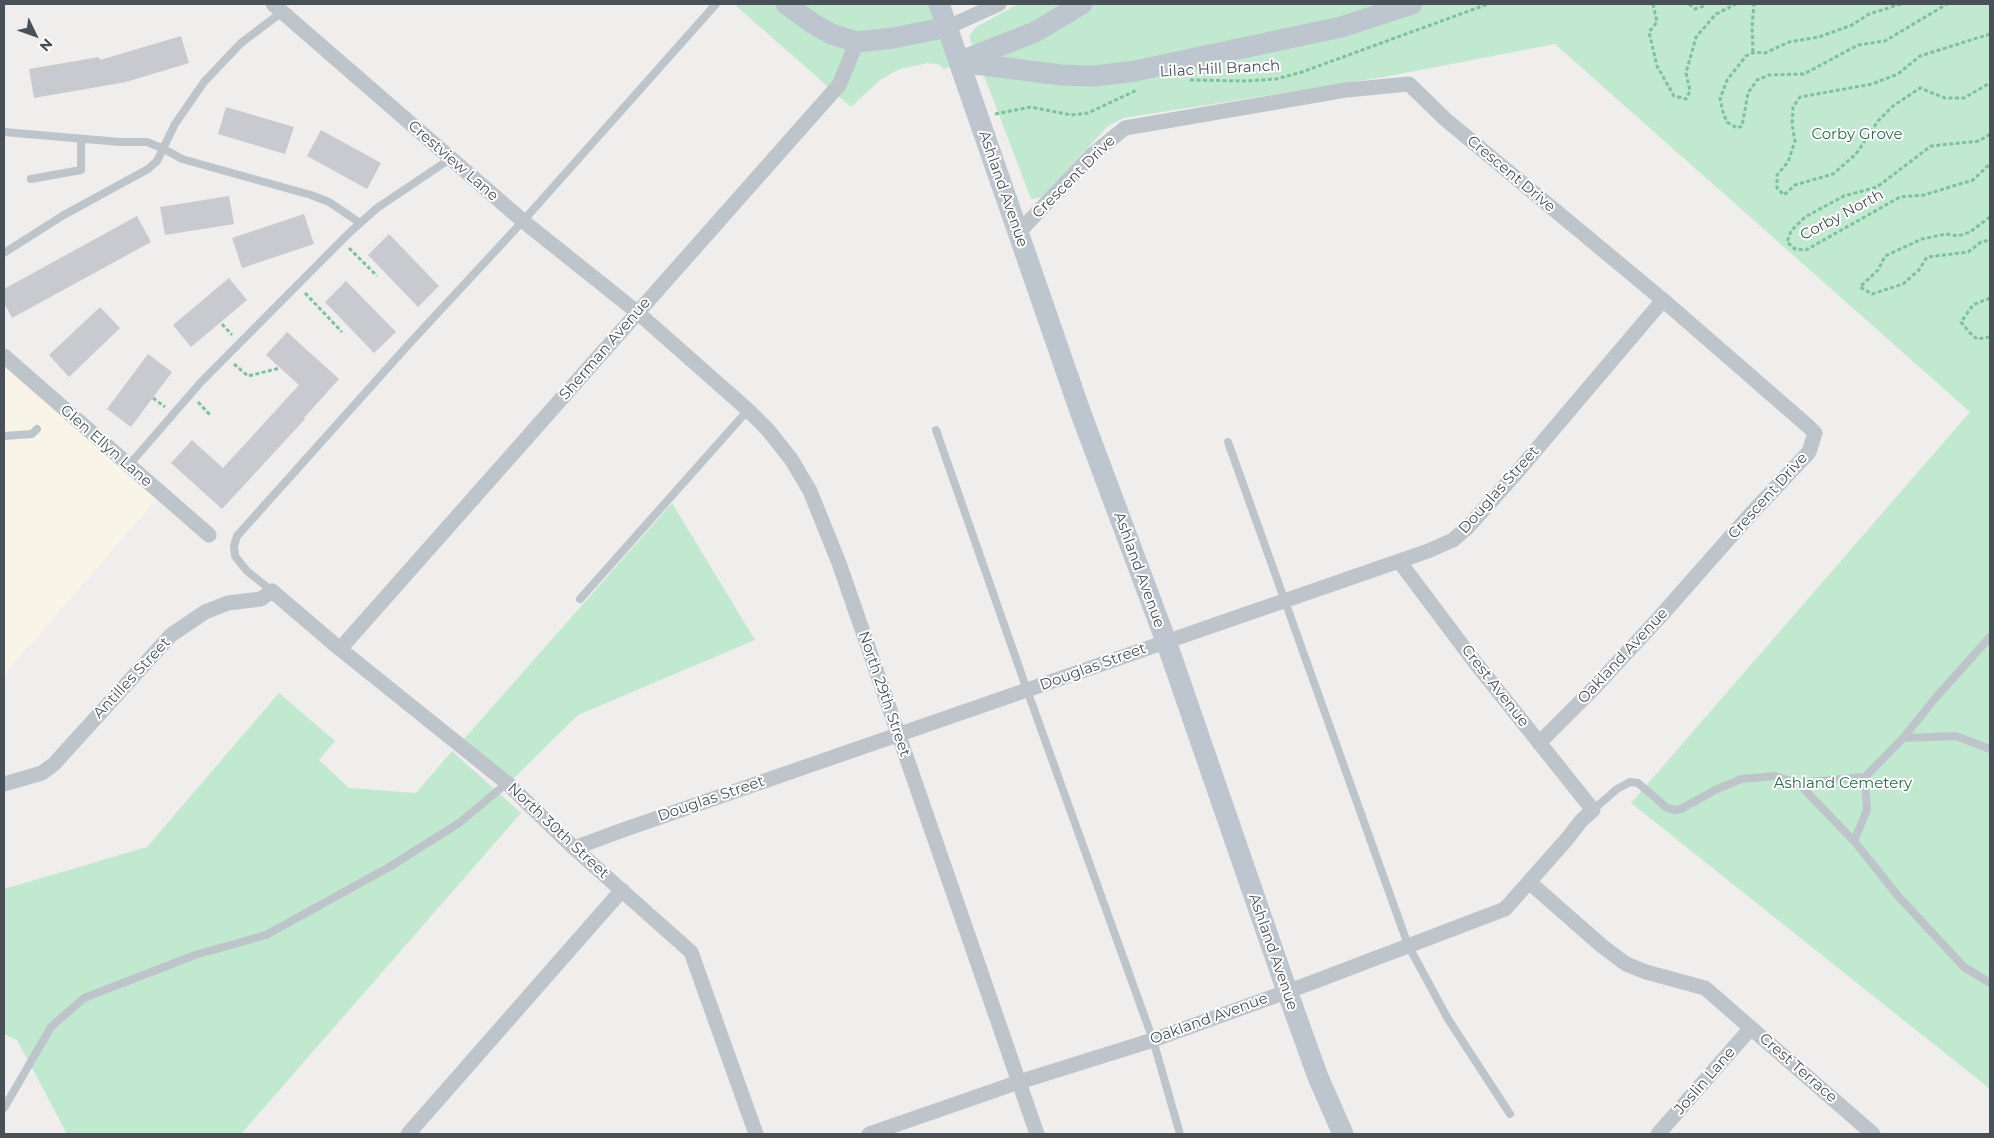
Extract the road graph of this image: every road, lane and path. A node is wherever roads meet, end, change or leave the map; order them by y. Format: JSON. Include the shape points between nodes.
{"nodes":[{"id":1,"x":716,"y":4,"type":"edge"},
{"id":2,"x":786,"y":4,"type":"edge"},
{"id":3,"x":939,"y":4,"type":"edge"},
{"id":4,"x":1000,"y":4,"type":"edge"},
{"id":5,"x":1082,"y":4,"type":"edge"},
{"id":6,"x":1412,"y":4,"type":"edge"},
{"id":7,"x":1488,"y":4,"type":"edge"},
{"id":8,"x":1653,"y":4,"type":"edge"},
{"id":9,"x":1689,"y":4,"type":"edge"},
{"id":10,"x":1705,"y":4,"type":"edge"},
{"id":11,"x":1736,"y":4,"type":"edge"},
{"id":12,"x":1754,"y":4,"type":"edge"},
{"id":13,"x":1901,"y":4,"type":"edge"},
{"id":14,"x":1947,"y":4,"type":"edge"},
{"id":15,"x":277,"y":8,"type":"edge"},
{"id":16,"x":948,"y":27,"type":"junction"},
{"id":17,"x":1990,"y":34,"type":"edge"},
{"id":18,"x":857,"y":42,"type":"junction"},
{"id":19,"x":1753,"y":52,"type":"junction"},
{"id":20,"x":959,"y":62,"type":"junction"},
{"id":21,"x":1186,"y":80,"type":"dead end"},
{"id":22,"x":1990,"y":83,"type":"edge"},
{"id":23,"x":1144,"y":88,"type":"dead end"},
{"id":24,"x":978,"y":118,"type":"junction"},
{"id":25,"x":4,"y":132,"type":"edge"},
{"id":26,"x":1990,"y":134,"type":"edge"},
{"id":27,"x":81,"y":139,"type":"junction"},
{"id":28,"x":162,"y":148,"type":"junction"},
{"id":29,"x":450,"y":159,"type":"junction"},
{"id":30,"x":1990,"y":164,"type":"edge"},
{"id":31,"x":31,"y":179,"type":"dead end"},
{"id":32,"x":1990,"y":217,"type":"edge"},
{"id":33,"x":523,"y":221,"type":"junction"},
{"id":34,"x":360,"y":223,"type":"junction"},
{"id":35,"x":1018,"y":233,"type":"junction"},
{"id":36,"x":1990,"y":240,"type":"edge"},
{"id":37,"x":341,"y":241,"type":"junction"},
{"id":38,"x":4,"y":253,"type":"edge"},
{"id":39,"x":377,"y":276,"type":"dead end"},
{"id":40,"x":297,"y":284,"type":"junction"},
{"id":41,"x":1990,"y":298,"type":"edge"},
{"id":42,"x":1663,"y":300,"type":"junction"},
{"id":43,"x":637,"y":312,"type":"junction"},
{"id":44,"x":342,"y":332,"type":"dead end"},
{"id":45,"x":1990,"y":337,"type":"edge"},
{"id":46,"x":4,"y":356,"type":"edge"},
{"id":47,"x":226,"y":357,"type":"junction"},
{"id":48,"x":280,"y":368,"type":"dead end"},
{"id":49,"x":190,"y":395,"type":"junction"},
{"id":50,"x":748,"y":410,"type":"junction"},
{"id":51,"x":211,"y":416,"type":"dead end"},
{"id":52,"x":37,"y":429,"type":"dead end"},
{"id":53,"x":936,"y":430,"type":"dead end"},
{"id":54,"x":4,"y":436,"type":"edge"},
{"id":55,"x":1228,"y":442,"type":"dead end"},
{"id":56,"x":129,"y":465,"type":"junction"},
{"id":57,"x":208,"y":535,"type":"dead end"},
{"id":58,"x":1399,"y":561,"type":"junction"},
{"id":59,"x":1705,"y":566,"type":"joint"},
{"id":60,"x":272,"y":591,"type":"junction"},
{"id":61,"x":580,"y":599,"type":"dead end"},
{"id":62,"x":1284,"y":601,"type":"junction"},
{"id":63,"x":1990,"y":637,"type":"edge"},
{"id":64,"x":1166,"y":641,"type":"junction"},
{"id":65,"x":340,"y":649,"type":"junction"},
{"id":66,"x":1027,"y":690,"type":"junction"},
{"id":67,"x":899,"y":735,"type":"junction"},
{"id":68,"x":1903,"y":738,"type":"junction"},
{"id":69,"x":1539,"y":743,"type":"junction"},
{"id":70,"x":1990,"y":749,"type":"edge"},
{"id":71,"x":1864,"y":777,"type":"junction"},
{"id":72,"x":507,"y":783,"type":"junction"},
{"id":73,"x":1798,"y":783,"type":"junction"},
{"id":74,"x":4,"y":784,"type":"edge"},
{"id":75,"x":1593,"y":810,"type":"junction"},
{"id":76,"x":1854,"y":841,"type":"junction"},
{"id":77,"x":574,"y":848,"type":"junction"},
{"id":78,"x":1528,"y":882,"type":"junction"},
{"id":79,"x":622,"y":890,"type":"junction"},
{"id":80,"x":1408,"y":945,"type":"junction"},
{"id":81,"x":1990,"y":983,"type":"edge"},
{"id":82,"x":1286,"y":991,"type":"junction"},
{"id":83,"x":1752,"y":1028,"type":"junction"},
{"id":84,"x":1153,"y":1040,"type":"junction"},
{"id":85,"x":1019,"y":1082,"type":"junction"},
{"id":86,"x":4,"y":1108,"type":"edge"},
{"id":87,"x":1510,"y":1114,"type":"dead end"},
{"id":88,"x":408,"y":1134,"type":"edge"},
{"id":89,"x":756,"y":1134,"type":"edge"},
{"id":90,"x":869,"y":1134,"type":"edge"},
{"id":91,"x":1037,"y":1134,"type":"edge"},
{"id":92,"x":1180,"y":1134,"type":"edge"},
{"id":93,"x":1343,"y":1134,"type":"edge"},
{"id":94,"x":1658,"y":1134,"type":"edge"},
{"id":95,"x":1873,"y":1134,"type":"edge"}],
"edges":[{"from":1,"to":33,"type":"lane"},
{"from":2,"to":18,"type":"street","via":[[812,24]]},
{"from":3,"to":16,"type":"street","name":"Ashland Avenue"},
{"from":4,"to":16,"type":"street"},
{"from":5,"to":20,"type":"street","via":[[1035,32]]},
{"from":6,"to":20,"type":"street","via":[[1341,27],[1104,75],[1061,76]]},
{"from":7,"to":21,"type":"path","name":"Lilac Hill Branch","via":[[1276,80]]},
{"from":8,"to":11,"type":"path","via":[[1657,22],[1649,32],[1657,66],[1674,96],[1686,99],[1690,90],[1686,73],[1696,37],[1716,14]]},
{"from":9,"to":10,"type":"path","via":[[1695,9]]},
{"from":12,"to":19,"type":"path"},
{"from":13,"to":19,"type":"path","via":[[1869,14],[1852,25],[1820,37],[1789,42],[1765,53]]},
{"from":14,"to":19,"type":"path","via":[[1885,41],[1858,45],[1804,74],[1769,75],[1757,80],[1748,93],[1742,126],[1736,128],[1727,122],[1720,99],[1727,80]]},
{"from":15,"to":28,"type":"lane","via":[[204,82]]},
{"from":15,"to":29,"type":"street","name":"Crestview Lane"},
{"from":16,"to":18,"type":"street"},
{"from":16,"to":20,"type":"street","name":"Ashland Avenue"},
{"from":17,"to":22,"type":"path","via":[[1920,56],[1898,74],[1872,84],[1800,97],[1793,107],[1794,141],[1788,162],[1777,175],[1777,188],[1784,195],[1796,185],[1833,174],[1856,154],[1878,121],[1893,106],[1920,88],[1945,98],[1964,98]]},
{"from":18,"to":43,"type":"street","name":"Sherman Avenue","via":[[839,85]]},
{"from":20,"to":24,"type":"street","name":"Ashland Avenue"},
{"from":23,"to":24,"type":"path","name":"Lilac Hill Branch","via":[[1088,113],[1071,115],[1030,107]]},
{"from":24,"to":35,"type":"street","name":"Ashland Avenue"},
{"from":25,"to":27,"type":"lane"},
{"from":26,"to":30,"type":"path","name":"Corby North","via":[[1979,141],[1931,146],[1877,186],[1844,196],[1805,217],[1791,230],[1787,242],[1794,249],[1806,250],[1900,197],[1924,195],[1973,180]]},
{"from":27,"to":28,"type":"lane","via":[[147,142]]},
{"from":27,"to":31,"type":"lane","via":[[81,170]]},
{"from":28,"to":34,"type":"lane","via":[[182,159],[311,194]]},
{"from":28,"to":38,"type":"lane","via":[[157,161],[148,169],[62,216]]},
{"from":29,"to":33,"type":"street","name":"Crestview Lane"},
{"from":29,"to":34,"type":"lane"},
{"from":32,"to":36,"type":"path","via":[[1970,232],[1922,239],[1885,256],[1878,270],[1860,288],[1872,294],[1903,284],[1919,270],[1927,256],[1968,252],[1981,242]]},
{"from":33,"to":43,"type":"street","name":"Crestview Lane"},
{"from":33,"to":60,"type":"lane","via":[[237,536],[235,556],[247,571]]},
{"from":34,"to":37,"type":"lane"},
{"from":35,"to":42,"type":"street","name":"Crescent Drive","via":[[1093,154],[1125,128],[1346,90],[1409,84],[1445,119]]},
{"from":35,"to":64,"type":"street","name":"Ashland Avenue"},
{"from":37,"to":39,"type":"path"},
{"from":37,"to":40,"type":"lane"},
{"from":40,"to":44,"type":"path"},
{"from":40,"to":47,"type":"lane"},
{"from":41,"to":45,"type":"path","via":[[1973,305],[1961,322],[1977,339]]},
{"from":42,"to":58,"type":"street","name":"Douglas Street","via":[[1468,527],[1453,540]]},
{"from":42,"to":59,"type":"street","name":"Crescent Drive","via":[[1815,433],[1809,452]]},
{"from":43,"to":50,"type":"street","name":"North 29th Street"},
{"from":43,"to":65,"type":"street","name":"Sherman Avenue"},
{"from":46,"to":56,"type":"street","name":"Glen Ellyn Lane"},
{"from":47,"to":48,"type":"path","via":[[248,376]]},
{"from":47,"to":49,"type":"lane"},
{"from":49,"to":51,"type":"path"},
{"from":49,"to":56,"type":"lane"},
{"from":50,"to":61,"type":"lane"},
{"from":50,"to":67,"type":"street","name":"North 29th Street","via":[[791,458],[810,491],[839,563]]},
{"from":52,"to":54,"type":"lane","via":[[32,434]]},
{"from":53,"to":66,"type":"lane"},
{"from":55,"to":62,"type":"lane"},
{"from":56,"to":57,"type":"street","name":"Glen Ellyn Lane"},
{"from":58,"to":62,"type":"street","name":"Douglas Street"},
{"from":58,"to":69,"type":"street","name":"Crest Avenue"},
{"from":59,"to":69,"type":"street","name":"Oakland Avenue","via":[[1595,687]]},
{"from":60,"to":65,"type":"street","name":"North 30th Street"},
{"from":60,"to":74,"type":"street","name":"Antilles Street","via":[[262,599],[228,603],[205,612],[171,635],[54,764],[42,773]]},
{"from":62,"to":64,"type":"street","name":"Douglas Street"},
{"from":62,"to":80,"type":"lane"},
{"from":63,"to":68,"type":"lane"},
{"from":64,"to":66,"type":"street","name":"Douglas Street"},
{"from":64,"to":82,"type":"street","name":"Ashland Avenue"},
{"from":65,"to":72,"type":"street","name":"North 30th Street"},
{"from":66,"to":67,"type":"street","name":"Douglas Street"},
{"from":66,"to":84,"type":"lane"},
{"from":67,"to":77,"type":"street","name":"Douglas Street"},
{"from":67,"to":85,"type":"street","name":"North 29th Street"},
{"from":68,"to":70,"type":"lane","via":[[1956,736]]},
{"from":68,"to":71,"type":"lane"},
{"from":69,"to":75,"type":"street","name":"Crest Avenue"},
{"from":71,"to":73,"type":"lane"},
{"from":71,"to":76,"type":"lane","via":[[1867,810]]},
{"from":72,"to":77,"type":"street","name":"North 30th Street"},
{"from":72,"to":86,"type":"lane","via":[[460,822],[391,866],[266,935],[195,955],[84,998],[51,1027]]},
{"from":73,"to":75,"type":"lane","via":[[1775,776],[1741,779],[1675,810],[1668,808],[1638,783],[1630,782],[1616,789]]},
{"from":73,"to":76,"type":"lane"},
{"from":75,"to":78,"type":"street","name":"Oakland Avenue"},
{"from":76,"to":81,"type":"lane","via":[[1898,896],[1964,966]]},
{"from":77,"to":79,"type":"street","name":"North 30th Street"},
{"from":78,"to":80,"type":"street","name":"Oakland Avenue","via":[[1504,909]]},
{"from":78,"to":83,"type":"street","via":[[1626,964],[1705,988]]},
{"from":79,"to":88,"type":"street"},
{"from":79,"to":89,"type":"street","name":"North 30th Street","via":[[691,952]]},
{"from":80,"to":82,"type":"street","name":"Oakland Avenue"},
{"from":80,"to":87,"type":"lane","via":[[1448,1019]]},
{"from":82,"to":84,"type":"street","name":"Oakland Avenue"},
{"from":82,"to":93,"type":"street","name":"Ashland Avenue"},
{"from":83,"to":94,"type":"street","name":"Joslin Lane"},
{"from":83,"to":95,"type":"street","name":"Crest Terrace"},
{"from":84,"to":85,"type":"street","name":"Oakland Avenue"},
{"from":84,"to":92,"type":"lane"},
{"from":85,"to":90,"type":"street","name":"Oakland Avenue"},
{"from":85,"to":91,"type":"street","name":"North 29th Street"}]}
